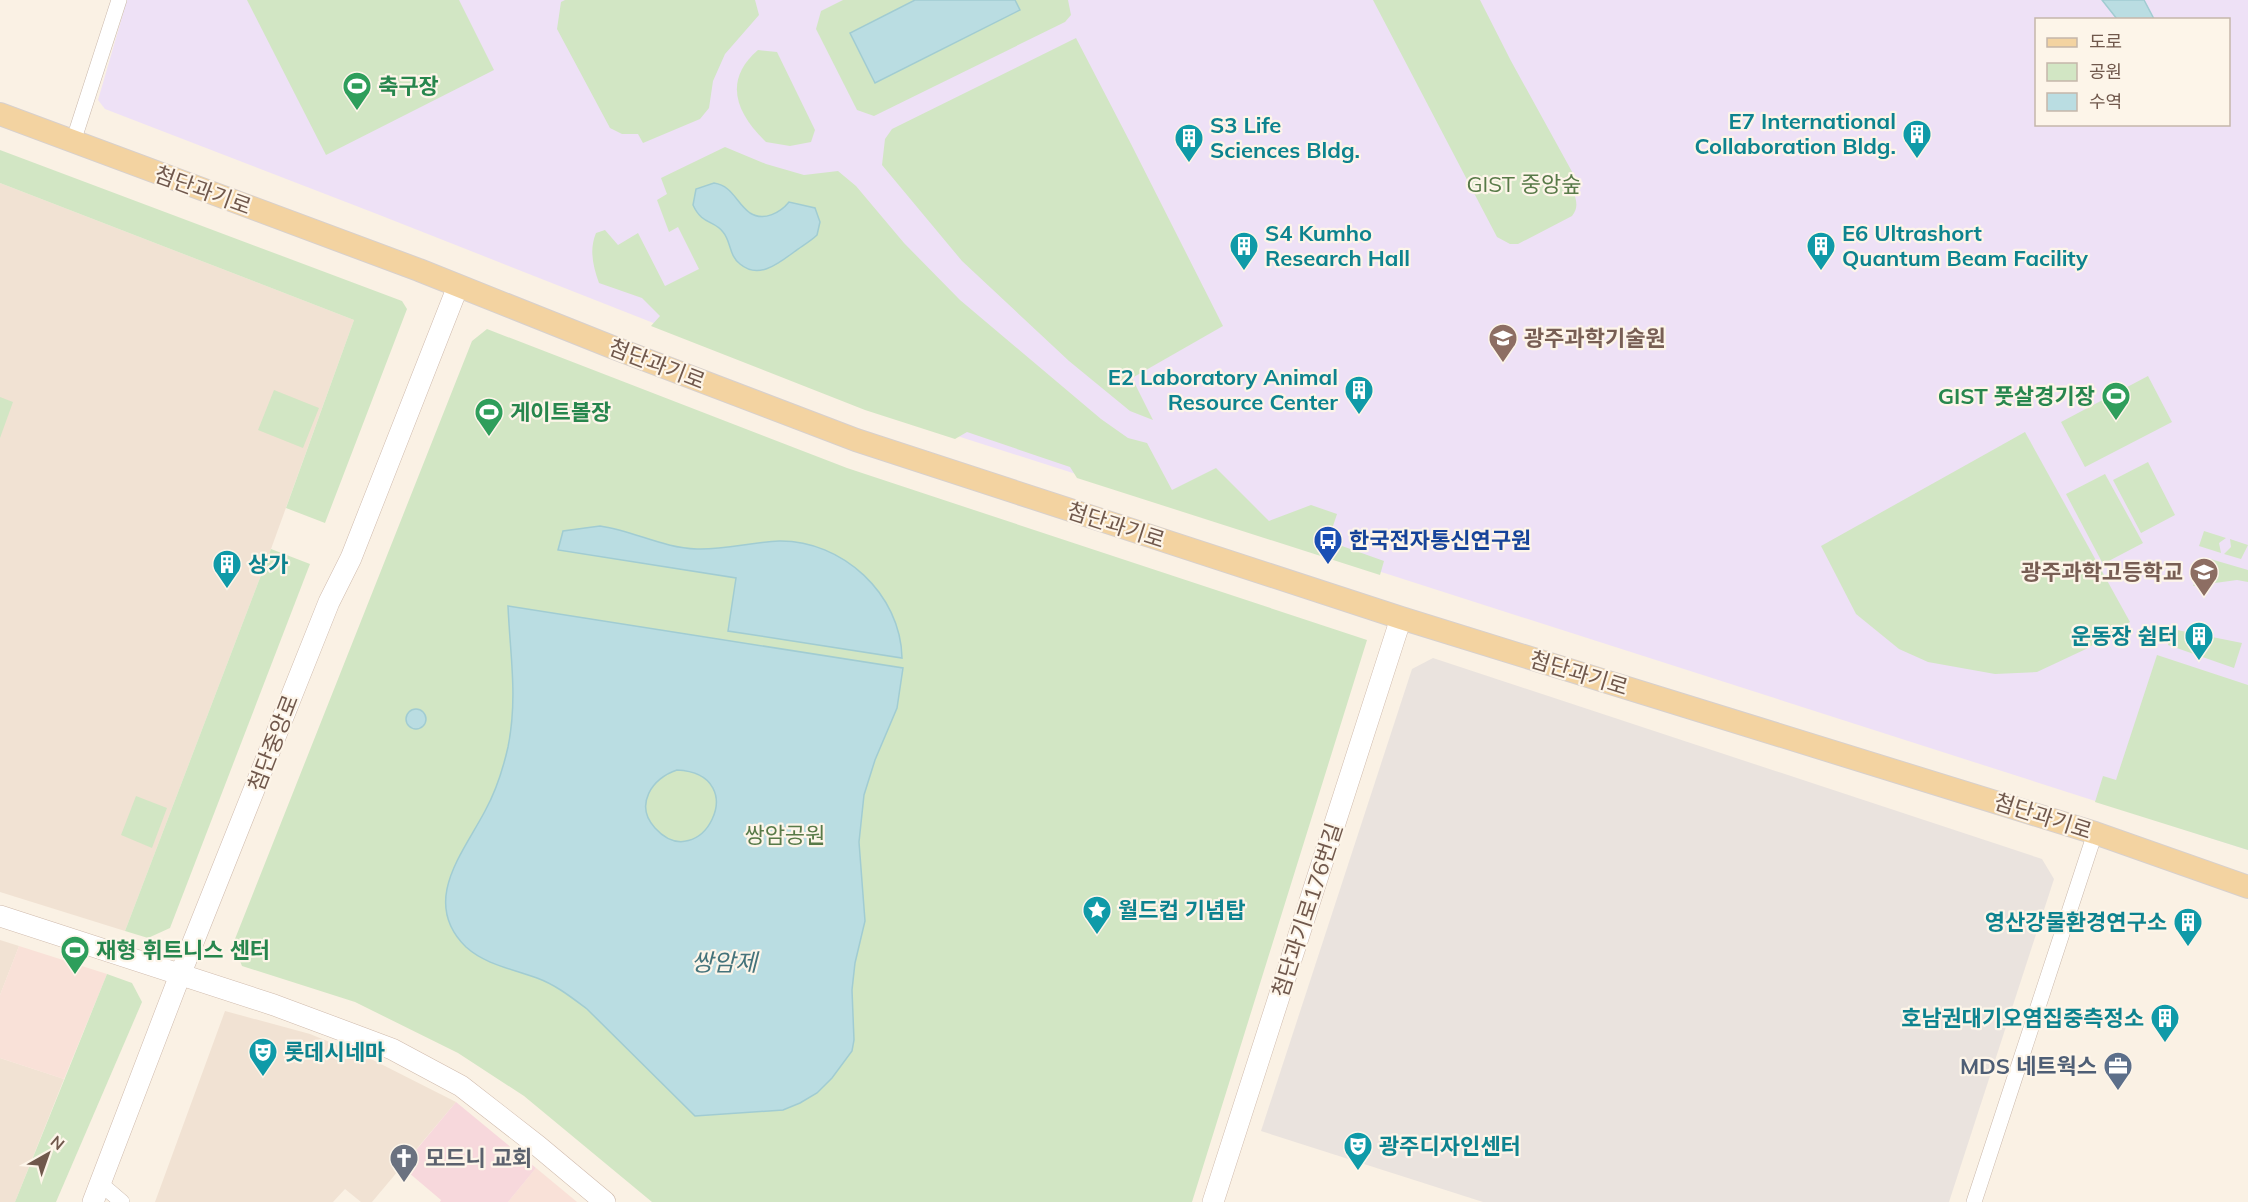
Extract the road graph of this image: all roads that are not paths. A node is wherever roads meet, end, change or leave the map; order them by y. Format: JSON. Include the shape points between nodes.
{"nodes":[{"id":1,"x":119,"y":0,"type":"edge"},
{"id":2,"x":0,"y":114,"type":"edge"},
{"id":3,"x":73,"y":142,"type":"junction"},
{"id":4,"x":458,"y":286,"type":"junction"},
{"id":5,"x":1401,"y":618,"type":"junction"},
{"id":6,"x":2095,"y":832,"type":"junction"},
{"id":7,"x":2248,"y":887,"type":"edge"},
{"id":8,"x":0,"y":916,"type":"edge"},
{"id":9,"x":180,"y":975,"type":"junction"},
{"id":10,"x":97,"y":1193,"type":"edge"},
{"id":11,"x":122,"y":1202,"type":"edge"},
{"id":12,"x":605,"y":1202,"type":"edge"},
{"id":13,"x":1213,"y":1202,"type":"edge"},
{"id":14,"x":1974,"y":1202,"type":"edge"}],
"edges":[{"from":1,"to":3,"type":"street"},
{"from":2,"to":3,"type":"main road","name":"첨단과기로"},
{"from":3,"to":4,"type":"main road","name":"첨단과기로"},
{"from":4,"to":5,"type":"main road","name":"첨단과기로","via":[[856,440]]},
{"from":4,"to":9,"type":"street","name":"첨단중앙로"},
{"from":5,"to":6,"type":"main road","name":"첨단과기로"},
{"from":5,"to":13,"type":"street","name":"첨단과기로176번길"},
{"from":6,"to":7,"type":"main road","name":"첨단과기로"},
{"from":6,"to":14,"type":"street"},
{"from":8,"to":9,"type":"street"},
{"from":9,"to":10,"type":"street","name":"첨단중앙로"},
{"from":9,"to":12,"type":"street","via":[[340,1028],[427,1067],[492,1109]]},
{"from":10,"to":11,"type":"street"}]}
